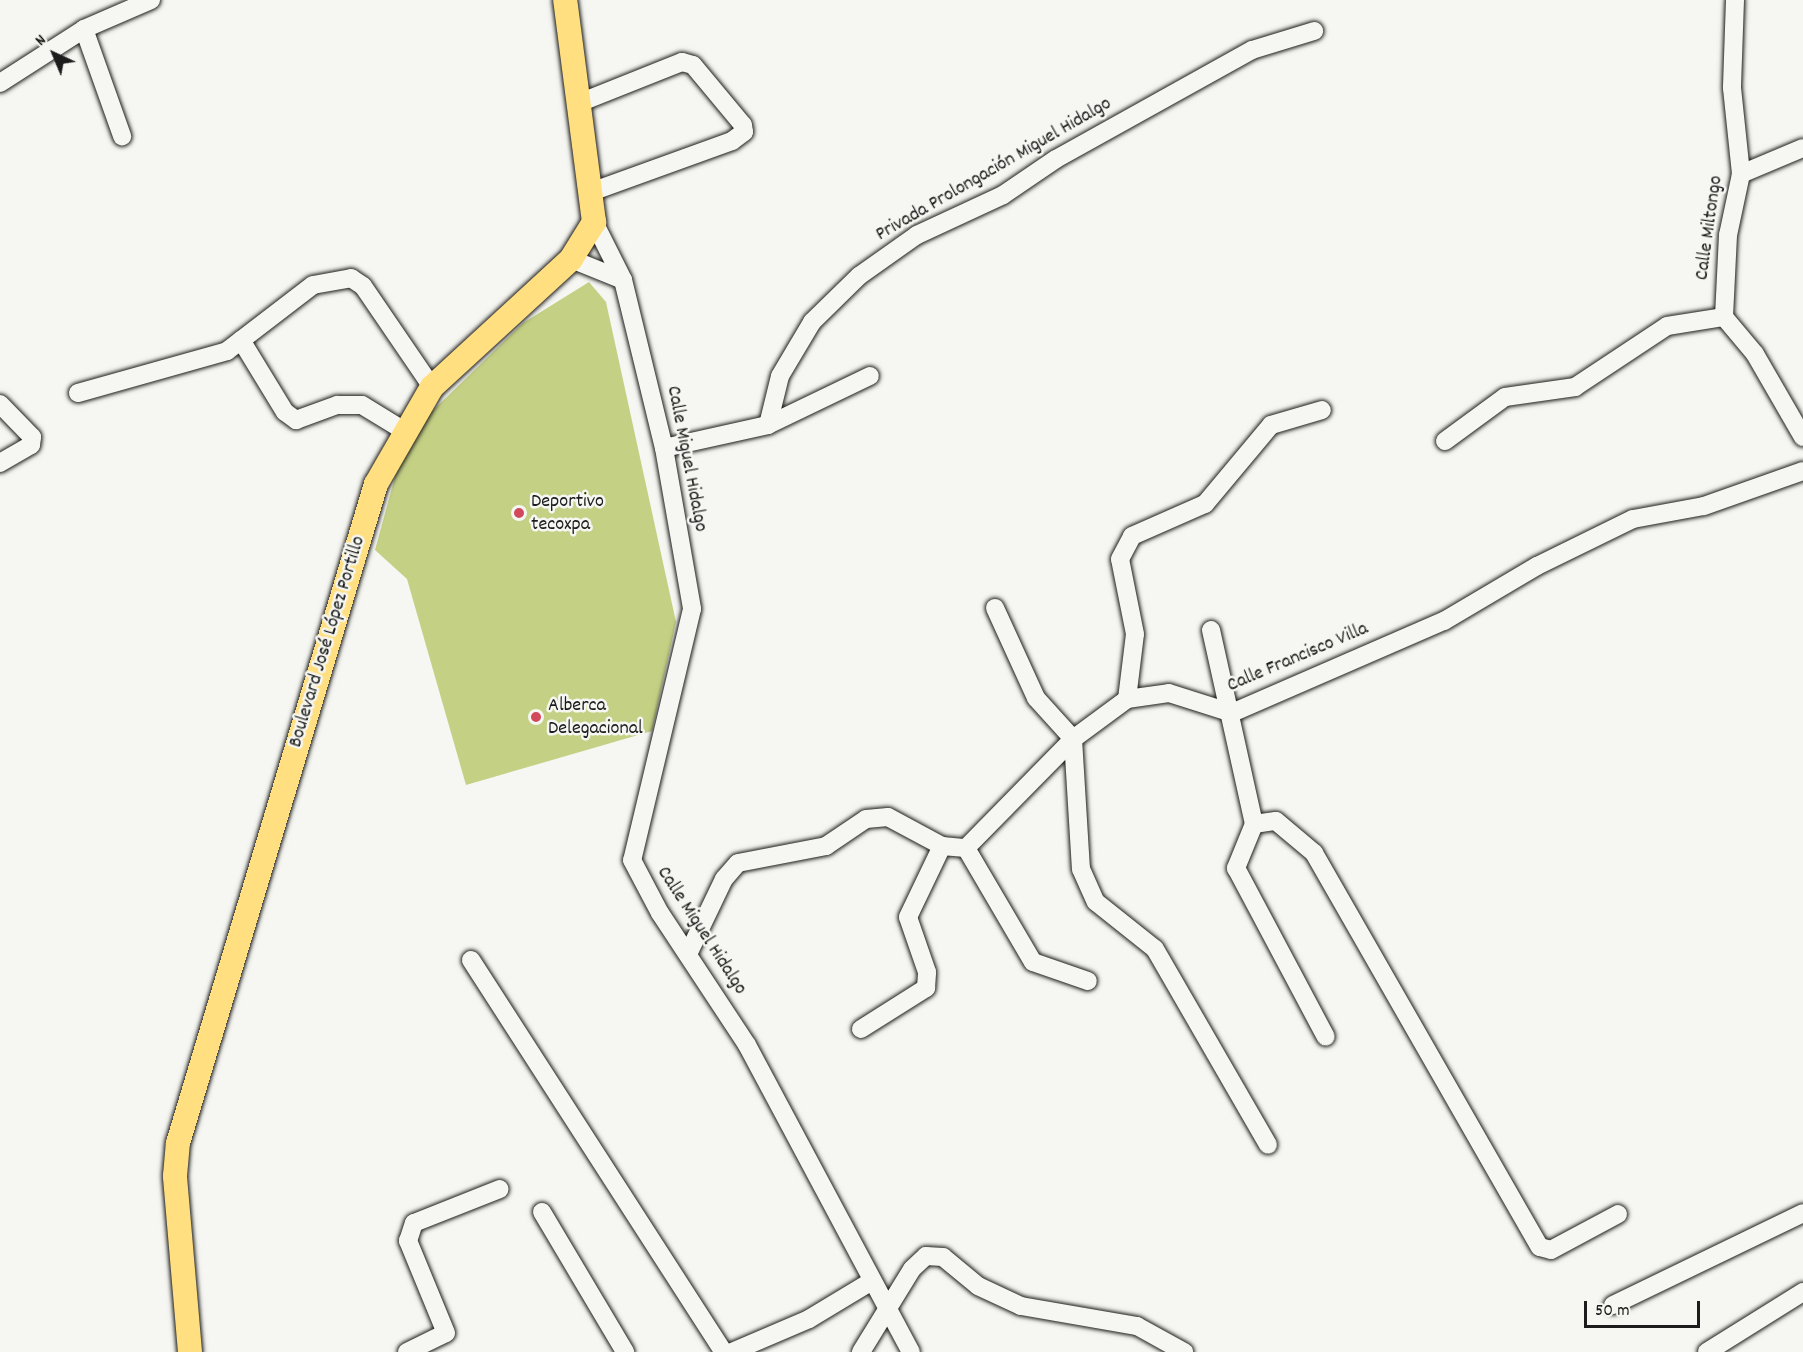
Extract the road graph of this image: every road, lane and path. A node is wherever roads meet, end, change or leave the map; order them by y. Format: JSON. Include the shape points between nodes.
{"nodes":[{"id":1,"x":151,"y":0,"type":"edge"},
{"id":2,"x":565,"y":0,"type":"edge"},
{"id":3,"x":1735,"y":0,"type":"edge"},
{"id":4,"x":84,"y":29,"type":"junction"},
{"id":5,"x":1314,"y":31,"type":"dead end"},
{"id":6,"x":0,"y":83,"type":"edge"},
{"id":7,"x":579,"y":103,"type":"junction"},
{"id":8,"x":122,"y":136,"type":"dead end"},
{"id":9,"x":1803,"y":148,"type":"edge"},
{"id":10,"x":1741,"y":174,"type":"junction"},
{"id":11,"x":591,"y":192,"type":"junction"},
{"id":12,"x":594,"y":222,"type":"junction"},
{"id":13,"x":571,"y":258,"type":"junction"},
{"id":14,"x":623,"y":280,"type":"junction"},
{"id":15,"x":1724,"y":317,"type":"junction"},
{"id":16,"x":241,"y":340,"type":"junction"},
{"id":17,"x":870,"y":376,"type":"dead end"},
{"id":18,"x":432,"y":387,"type":"junction"},
{"id":19,"x":78,"y":393,"type":"dead end"},
{"id":20,"x":0,"y":404,"type":"edge"},
{"id":21,"x":1322,"y":410,"type":"dead end"},
{"id":22,"x":768,"y":425,"type":"junction"},
{"id":23,"x":406,"y":432,"type":"junction"},
{"id":24,"x":1803,"y":437,"type":"edge"},
{"id":25,"x":1445,"y":441,"type":"dead end"},
{"id":26,"x":664,"y":448,"type":"junction"},
{"id":27,"x":0,"y":463,"type":"edge"},
{"id":28,"x":1803,"y":471,"type":"edge"},
{"id":29,"x":995,"y":608,"type":"dead end"},
{"id":30,"x":1211,"y":630,"type":"dead end"},
{"id":31,"x":1127,"y":699,"type":"junction"},
{"id":32,"x":1232,"y":713,"type":"junction"},
{"id":33,"x":1073,"y":739,"type":"junction"},
{"id":34,"x":1254,"y":824,"type":"junction"},
{"id":35,"x":942,"y":846,"type":"junction"},
{"id":36,"x":966,"y":848,"type":"junction"},
{"id":37,"x":689,"y":952,"type":"junction"},
{"id":38,"x":471,"y":960,"type":"dead end"},
{"id":39,"x":1088,"y":981,"type":"dead end"},
{"id":40,"x":861,"y":1029,"type":"dead end"},
{"id":41,"x":1326,"y":1037,"type":"dead end"},
{"id":42,"x":1268,"y":1145,"type":"dead end"},
{"id":43,"x":500,"y":1189,"type":"dead end"},
{"id":44,"x":542,"y":1212,"type":"dead end"},
{"id":45,"x":1803,"y":1213,"type":"edge"},
{"id":46,"x":1618,"y":1214,"type":"dead end"},
{"id":47,"x":872,"y":1281,"type":"junction"},
{"id":48,"x":1803,"y":1292,"type":"edge"},
{"id":49,"x":1613,"y":1305,"type":"dead end"},
{"id":50,"x":886,"y":1311,"type":"junction"},
{"id":51,"x":190,"y":1352,"type":"edge"},
{"id":52,"x":407,"y":1352,"type":"edge"},
{"id":53,"x":625,"y":1352,"type":"edge"},
{"id":54,"x":724,"y":1352,"type":"edge"},
{"id":55,"x":732,"y":1352,"type":"edge"},
{"id":56,"x":861,"y":1352,"type":"edge"},
{"id":57,"x":911,"y":1352,"type":"edge"},
{"id":58,"x":1184,"y":1352,"type":"edge"},
{"id":59,"x":1707,"y":1352,"type":"edge"}],
"edges":[{"from":1,"to":4,"type":"street"},
{"from":2,"to":7,"type":"main road"},
{"from":3,"to":10,"type":"street","name":"Calle Miltongo","via":[[1732,88]]},
{"from":4,"to":6,"type":"street"},
{"from":4,"to":8,"type":"street"},
{"from":5,"to":22,"type":"street","name":"Privada Prolongación Miguel Hidalgo","via":[[1252,50],[1056,159],[1003,195],[917,236],[859,276],[812,322],[780,376]]},
{"from":7,"to":11,"type":"main road"},
{"from":7,"to":11,"type":"street","via":[[682,62],[693,65],[743,125],[744,132],[732,141]]},
{"from":9,"to":10,"type":"street"},
{"from":10,"to":15,"type":"street","name":"Calle Miltongo","via":[[1728,235]]},
{"from":11,"to":12,"type":"main road"},
{"from":12,"to":13,"type":"main road","name":"Boulevard José López Portillo"},
{"from":12,"to":14,"type":"street","name":"Calle Miguel Hidalgo"},
{"from":13,"to":14,"type":"street"},
{"from":13,"to":18,"type":"main road","name":"Boulevard José López Portillo"},
{"from":14,"to":26,"type":"street","name":"Calle Miguel Hidalgo"},
{"from":15,"to":24,"type":"street","via":[[1755,354]]},
{"from":15,"to":25,"type":"street","via":[[1667,326],[1575,387],[1505,397]]},
{"from":16,"to":18,"type":"street","via":[[313,285],[351,278],[363,286]]},
{"from":16,"to":19,"type":"street","via":[[227,351]]},
{"from":16,"to":23,"type":"street","via":[[285,412],[296,420],[337,405],[362,405]]},
{"from":17,"to":22,"type":"street"},
{"from":18,"to":23,"type":"main road","name":"Boulevard José López Portillo"},
{"from":20,"to":27,"type":"street","via":[[32,437],[31,445]]},
{"from":21,"to":31,"type":"street","via":[[1270,425],[1205,504],[1132,536],[1120,559],[1135,634]]},
{"from":22,"to":26,"type":"street"},
{"from":23,"to":51,"type":"main road","name":"Boulevard José López Portillo","via":[[376,484],[178,1143],[174,1176]]},
{"from":26,"to":37,"type":"street","name":"Calle Miguel Hidalgo","via":[[692,609],[632,860]]},
{"from":28,"to":32,"type":"street","name":"Calle Francisco Villa","via":[[1704,506],[1633,519],[1537,566],[1444,621]]},
{"from":29,"to":33,"type":"street","via":[[1036,698]]},
{"from":30,"to":32,"type":"street"},
{"from":31,"to":32,"type":"street","name":"Calle Francisco Villa","via":[[1169,693]]},
{"from":31,"to":33,"type":"street","name":"Calle Francisco Villa"},
{"from":32,"to":34,"type":"street"},
{"from":33,"to":36,"type":"street","name":"Calle Francisco Villa"},
{"from":33,"to":42,"type":"street","via":[[1082,869],[1096,902],[1155,949]]},
{"from":34,"to":41,"type":"street","via":[[1236,868]]},
{"from":34,"to":46,"type":"street","via":[[1276,821],[1314,853],[1540,1248],[1551,1250]]},
{"from":35,"to":36,"type":"street"},
{"from":35,"to":37,"type":"street","via":[[888,817],[866,819],[826,846],[738,864],[724,879]]},
{"from":35,"to":40,"type":"street","via":[[908,917],[927,972],[926,988]]},
{"from":36,"to":39,"type":"street","via":[[1033,962]]},
{"from":37,"to":47,"type":"street","name":"Calle Miguel Hidalgo","via":[[747,1045]]},
{"from":38,"to":54,"type":"street"},
{"from":43,"to":52,"type":"street","via":[[414,1223],[408,1241],[446,1333]]},
{"from":44,"to":53,"type":"street"},
{"from":45,"to":49,"type":"street"},
{"from":47,"to":50,"type":"street","name":"Calle Miguel Hidalgo"},
{"from":47,"to":55,"type":"street","via":[[810,1319]]},
{"from":48,"to":59,"type":"street"},
{"from":50,"to":56,"type":"street"},
{"from":50,"to":57,"type":"street","name":"Calle Miguel Hidalgo"},
{"from":50,"to":58,"type":"street","via":[[912,1269],[926,1256],[943,1257],[978,1286],[1021,1306],[1137,1326]]}]}
